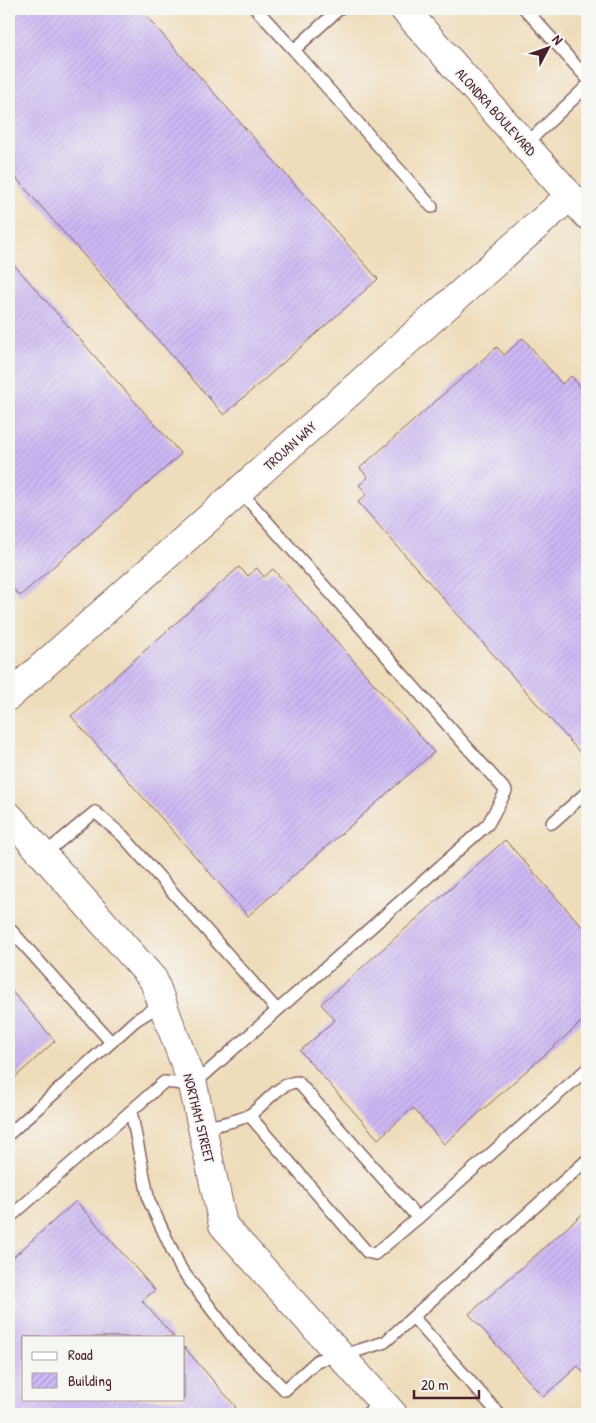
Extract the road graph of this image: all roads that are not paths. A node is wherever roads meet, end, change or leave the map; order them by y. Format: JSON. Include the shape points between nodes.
{"nodes":[{"id":1,"x":256,"y":9,"type":"edge"},
{"id":2,"x":339,"y":9,"type":"edge"},
{"id":3,"x":404,"y":9,"type":"edge"},
{"id":4,"x":525,"y":9,"type":"edge"},
{"id":5,"x":294,"y":50,"type":"junction"},
{"id":6,"x":587,"y":78,"type":"edge"},
{"id":7,"x":587,"y":86,"type":"edge"},
{"id":8,"x":525,"y":145,"type":"junction"},
{"id":9,"x":579,"y":205,"type":"edge"},
{"id":10,"x":432,"y":207,"type":"dead end"},
{"id":11,"x":240,"y":491,"type":"junction"},
{"id":12,"x":9,"y":696,"type":"edge"},
{"id":13,"x":587,"y":792,"type":"edge"},
{"id":14,"x":9,"y":816,"type":"edge"},
{"id":15,"x":552,"y":823,"type":"dead end"},
{"id":16,"x":43,"y":854,"type":"junction"},
{"id":17,"x":9,"y":928,"type":"edge"},
{"id":18,"x":162,"y":1004,"type":"junction"},
{"id":19,"x":277,"y":1010,"type":"junction"},
{"id":20,"x":111,"y":1042,"type":"junction"},
{"id":21,"x":587,"y":1069,"type":"edge"},
{"id":22,"x":193,"y":1085,"type":"junction"},
{"id":23,"x":131,"y":1111,"type":"junction"},
{"id":24,"x":249,"y":1115,"type":"junction"},
{"id":25,"x":202,"y":1128,"type":"junction"},
{"id":26,"x":9,"y":1134,"type":"edge"},
{"id":27,"x":587,"y":1160,"type":"edge"},
{"id":28,"x":9,"y":1218,"type":"edge"},
{"id":29,"x":418,"y":1218,"type":"junction"},
{"id":30,"x":413,"y":1317,"type":"junction"},
{"id":31,"x":341,"y":1356,"type":"junction"},
{"id":32,"x":381,"y":1410,"type":"edge"},
{"id":33,"x":498,"y":1414,"type":"edge"}],
"edges":[{"from":1,"to":5,"type":"lane"},
{"from":2,"to":5,"type":"lane"},
{"from":3,"to":8,"type":"street","name":"ALONDRA BOULEVARD"},
{"from":4,"to":6,"type":"lane"},
{"from":5,"to":10,"type":"lane"},
{"from":7,"to":8,"type":"lane"},
{"from":8,"to":9,"type":"street","name":"ALONDRA BOULEVARD"},
{"from":9,"to":11,"type":"street","name":"TROJAN WAY"},
{"from":11,"to":12,"type":"street","name":"TROJAN WAY"},
{"from":11,"to":19,"type":"lane","via":[[506,790],[488,824]]},
{"from":13,"to":15,"type":"lane"},
{"from":14,"to":16,"type":"street","name":"NORTHAM STREET"},
{"from":16,"to":18,"type":"street","name":"NORTHAM STREET","via":[[153,979]]},
{"from":16,"to":19,"type":"lane","via":[[95,812],[124,836]]},
{"from":17,"to":20,"type":"lane"},
{"from":18,"to":20,"type":"lane","via":[[136,1020]]},
{"from":18,"to":22,"type":"street","name":"NORTHAM STREET"},
{"from":19,"to":22,"type":"lane"},
{"from":20,"to":26,"type":"lane"},
{"from":21,"to":29,"type":"lane"},
{"from":22,"to":23,"type":"lane","via":[[164,1082]]},
{"from":22,"to":25,"type":"street","name":"NORTHAM STREET"},
{"from":23,"to":28,"type":"lane"},
{"from":23,"to":31,"type":"lane","via":[[149,1202],[181,1269],[234,1339],[285,1390],[318,1360]]},
{"from":24,"to":25,"type":"lane"},
{"from":24,"to":29,"type":"lane","via":[[283,1087],[298,1082]]},
{"from":24,"to":29,"type":"lane","via":[[367,1252],[375,1254]]},
{"from":25,"to":31,"type":"street","name":"NORTHAM STREET","via":[[223,1225]]},
{"from":27,"to":30,"type":"lane"},
{"from":30,"to":31,"type":"lane","via":[[385,1342]]},
{"from":30,"to":33,"type":"lane"},
{"from":31,"to":32,"type":"street","name":"NORTHAM STREET"}]}
